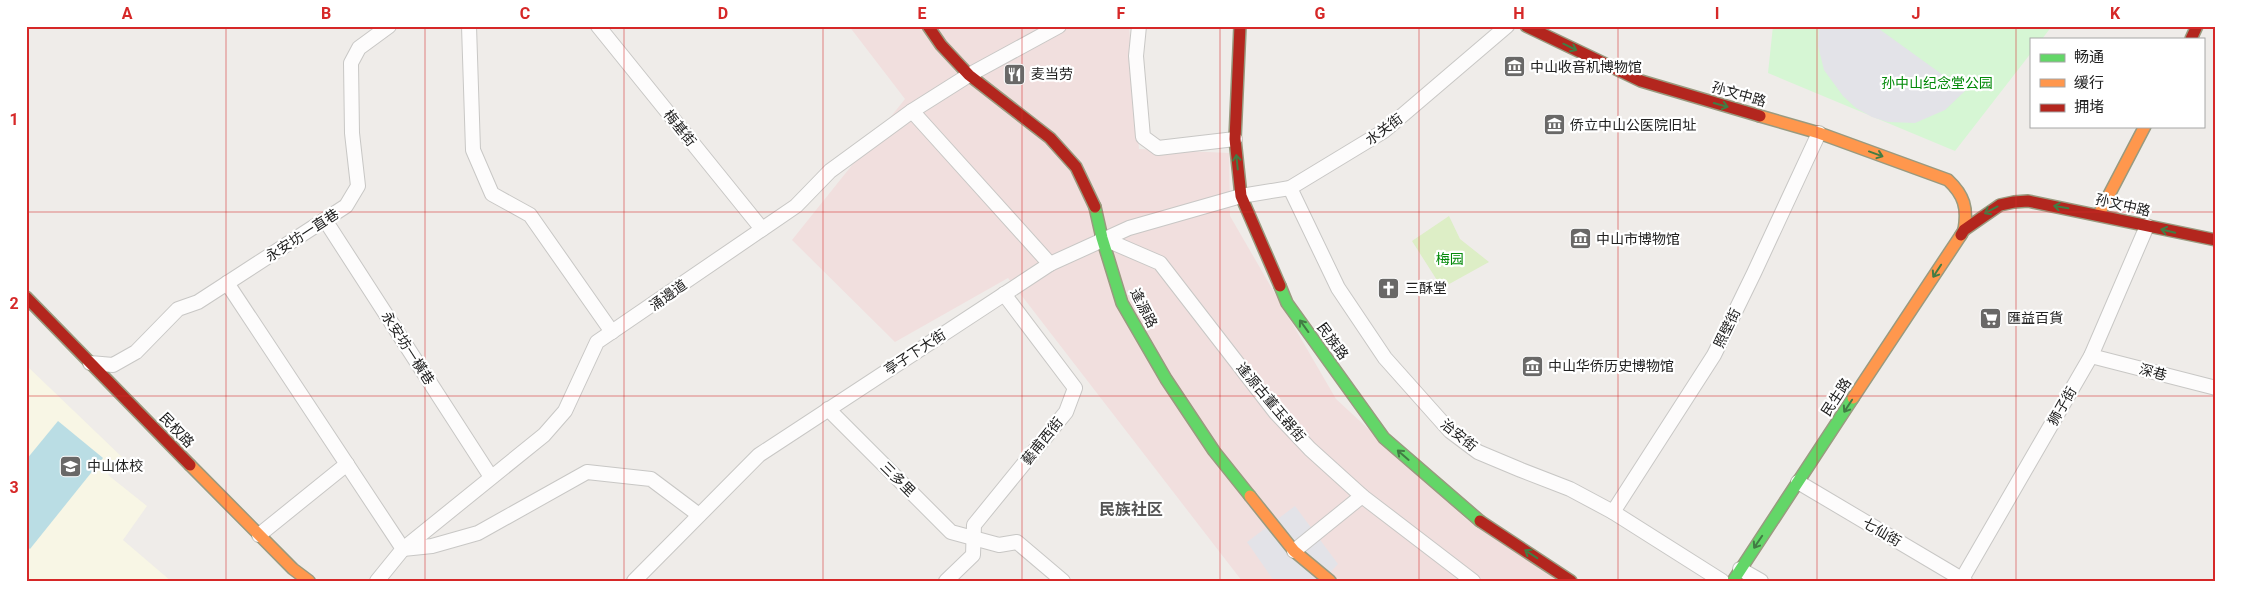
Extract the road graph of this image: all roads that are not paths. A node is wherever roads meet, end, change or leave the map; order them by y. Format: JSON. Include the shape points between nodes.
{"nodes":[{"id":1,"x":389,"y":26,"type":"edge"},
{"id":2,"x":469,"y":26,"type":"edge"},
{"id":3,"x":598,"y":26,"type":"edge"},
{"id":4,"x":928,"y":26,"type":"edge"},
{"id":5,"x":1059,"y":26,"type":"edge"},
{"id":6,"x":1139,"y":26,"type":"edge"},
{"id":7,"x":1240,"y":26,"type":"edge"},
{"id":8,"x":1507,"y":26,"type":"edge"},
{"id":9,"x":1526,"y":26,"type":"edge"},
{"id":10,"x":2197,"y":26,"type":"edge"},
{"id":11,"x":2191,"y":38,"type":"edge"},
{"id":12,"x":969,"y":75,"type":"junction"},
{"id":13,"x":912,"y":111,"type":"junction"},
{"id":14,"x":2144,"y":128,"type":"edge"},
{"id":15,"x":1819,"y":133,"type":"junction"},
{"id":16,"x":1235,"y":139,"type":"junction"},
{"id":17,"x":1290,"y":188,"type":"junction"},
{"id":18,"x":1241,"y":196,"type":"junction"},
{"id":19,"x":2099,"y":214,"type":"junction"},
{"id":20,"x":325,"y":220,"type":"junction"},
{"id":21,"x":2147,"y":226,"type":"junction"},
{"id":22,"x":762,"y":229,"type":"junction"},
{"id":23,"x":1964,"y":230,"type":"junction"},
{"id":24,"x":1102,"y":238,"type":"junction"},
{"id":25,"x":2216,"y":240,"type":"edge"},
{"id":26,"x":1050,"y":264,"type":"junction"},
{"id":27,"x":227,"y":283,"type":"junction"},
{"id":28,"x":1004,"y":294,"type":"junction"},
{"id":29,"x":26,"y":297,"type":"edge"},
{"id":30,"x":612,"y":332,"type":"junction"},
{"id":31,"x":2091,"y":356,"type":"junction"},
{"id":32,"x":90,"y":363,"type":"junction"},
{"id":33,"x":2216,"y":388,"type":"edge"},
{"id":34,"x":828,"y":409,"type":"junction"},
{"id":35,"x":347,"y":464,"type":"junction"},
{"id":36,"x":492,"y":477,"type":"junction"},
{"id":37,"x":1798,"y":482,"type":"junction"},
{"id":38,"x":1362,"y":496,"type":"junction"},
{"id":39,"x":1613,"y":512,"type":"junction"},
{"id":40,"x":699,"y":515,"type":"junction"},
{"id":41,"x":259,"y":535,"type":"junction"},
{"id":42,"x":974,"y":538,"type":"junction"},
{"id":43,"x":403,"y":549,"type":"junction"},
{"id":44,"x":1294,"y":551,"type":"junction"},
{"id":45,"x":1737,"y":575,"type":"edge"},
{"id":46,"x":1964,"y":580,"type":"edge"},
{"id":47,"x":309,"y":581,"type":"edge"},
{"id":48,"x":377,"y":581,"type":"edge"},
{"id":49,"x":634,"y":581,"type":"edge"},
{"id":50,"x":946,"y":581,"type":"edge"},
{"id":51,"x":1063,"y":581,"type":"edge"},
{"id":52,"x":1330,"y":581,"type":"edge"},
{"id":53,"x":1473,"y":581,"type":"edge"},
{"id":54,"x":1572,"y":581,"type":"edge"},
{"id":55,"x":1722,"y":581,"type":"edge"},
{"id":56,"x":1761,"y":581,"type":"edge"}],
"edges":[{"from":1,"to":20,"type":"street","name":"永安坊一直巷","via":[[359,48],[351,63],[352,132],[358,186],[346,206]]},
{"from":2,"to":30,"type":"street","via":[[473,150],[492,194],[530,215]]},
{"from":3,"to":22,"type":"street","name":"梅基街"},
{"from":4,"to":12,"type":"street","name":"逢源路"},
{"from":5,"to":12,"type":"street","name":"涌邊道"},
{"from":6,"to":16,"type":"street","via":[[1136,56],[1143,137],[1158,148]]},
{"from":7,"to":16,"type":"street","name":"民族路"},
{"from":8,"to":17,"type":"street","name":"水关街","via":[[1384,131]]},
{"from":9,"to":15,"type":"street","name":"孙文中路","one_way":true,"via":[[1641,81]]},
{"from":10,"to":11,"type":"street"},
{"from":12,"to":13,"type":"street","name":"涌邊道"},
{"from":12,"to":24,"type":"street","name":"逢源路","via":[[1050,138],[1076,167],[1094,201]]},
{"from":13,"to":22,"type":"street","name":"涌邊道","via":[[830,171],[796,206]]},
{"from":13,"to":26,"type":"street"},
{"from":14,"to":19,"type":"street"},
{"from":15,"to":23,"type":"street","name":"孙文中路","one_way":true,"via":[[1948,180],[1963,195],[1967,217]]},
{"from":15,"to":39,"type":"street","name":"照壁街","via":[[1714,355]]},
{"from":18,"to":16,"type":"street","name":"民族路","one_way":true},
{"from":17,"to":18,"type":"street","name":"水关街"},
{"from":17,"to":39,"type":"street","name":"治安街","via":[[1338,288],[1385,358],[1450,431],[1478,452],[1570,489]]},
{"from":18,"to":24,"type":"street","name":"亭子下大街"},
{"from":54,"to":18,"type":"street","name":"民族路","one_way":true,"via":[[1476,519],[1384,438],[1287,303]]},
{"from":19,"to":21,"type":"street","name":"孙文中路"},
{"from":19,"to":23,"type":"street","name":"孙文中路","one_way":true,"via":[[2023,200],[1987,211]]},
{"from":20,"to":27,"type":"street","name":"永安坊一直巷"},
{"from":20,"to":36,"type":"street","name":"永安坊一橫巷"},
{"from":25,"to":21,"type":"street","name":"孙文中路","one_way":true},
{"from":21,"to":31,"type":"street","name":"狮子街"},
{"from":22,"to":30,"type":"street","name":"涌邊道"},
{"from":23,"to":37,"type":"street","name":"民生路","one_way":true},
{"from":24,"to":26,"type":"street","name":"亭子下大街"},
{"from":24,"to":38,"type":"street","name":"逢源古董玉器街","via":[[1160,262],[1276,413]]},
{"from":24,"to":44,"type":"street","name":"逢源路","via":[[1122,303],[1166,379],[1214,451]]},
{"from":26,"to":28,"type":"street","name":"亭子下大街"},
{"from":27,"to":32,"type":"street","name":"永安坊一直巷","via":[[198,302],[178,310],[136,352],[113,364]]},
{"from":27,"to":35,"type":"street"},
{"from":28,"to":34,"type":"street","name":"亭子下大街"},
{"from":28,"to":42,"type":"street","name":"藝甫西街","via":[[1075,388],[1066,412],[974,525]]},
{"from":29,"to":32,"type":"street","name":"民权路"},
{"from":30,"to":36,"type":"street","name":"涌邊道","via":[[597,342],[564,411],[544,435]]},
{"from":31,"to":33,"type":"street","name":"深巷"},
{"from":31,"to":46,"type":"street","name":"狮子街"},
{"from":32,"to":41,"type":"street","name":"民权路"},
{"from":34,"to":40,"type":"street","name":"亭子下大街","via":[[758,455]]},
{"from":34,"to":42,"type":"street","name":"三多里","via":[[951,532]]},
{"from":35,"to":41,"type":"street"},
{"from":35,"to":43,"type":"street"},
{"from":36,"to":43,"type":"street","name":"涌邊道"},
{"from":37,"to":45,"type":"street","name":"民生路","one_way":true},
{"from":37,"to":46,"type":"street","name":"七仙街"},
{"from":38,"to":44,"type":"street"},
{"from":38,"to":53,"type":"street","name":"逢源古董玉器街"},
{"from":39,"to":55,"type":"street","name":"治安街"},
{"from":40,"to":43,"type":"street","via":[[651,479],[586,472],[478,534],[432,546]]},
{"from":40,"to":49,"type":"street","name":"亭子下大街"},
{"from":41,"to":47,"type":"street","name":"民权路"},
{"from":42,"to":50,"type":"street","via":[[973,555]]},
{"from":42,"to":51,"type":"street","name":"三多里","via":[[999,545],[1017,542]]},
{"from":43,"to":48,"type":"street","name":"涌邊道"},
{"from":44,"to":52,"type":"street","name":"逢源路"},
{"from":45,"to":56,"type":"street"}]}
